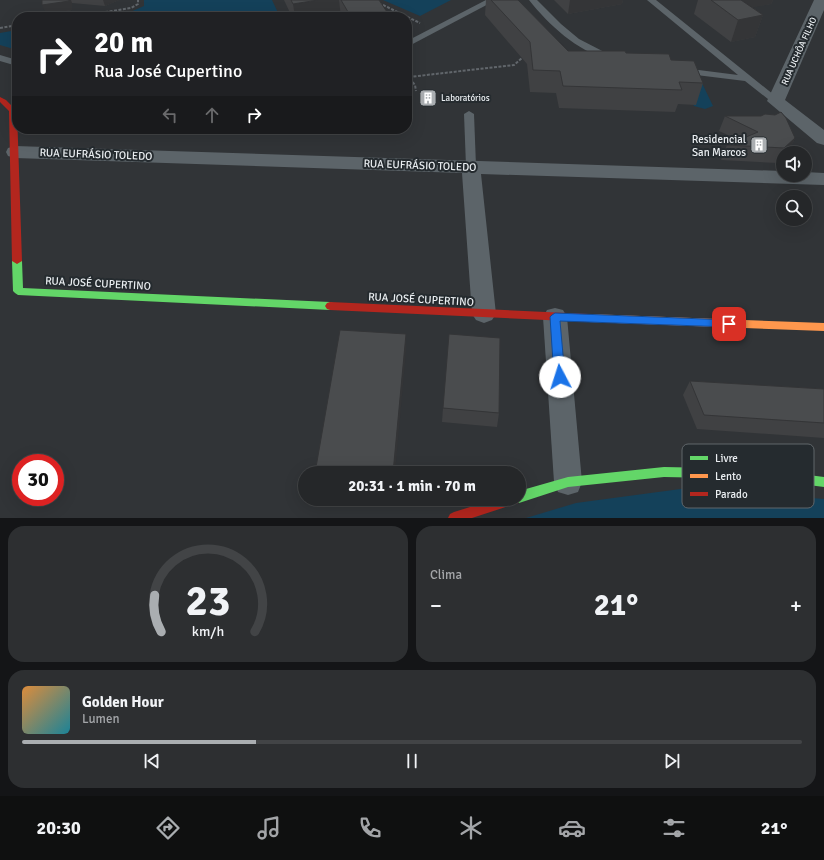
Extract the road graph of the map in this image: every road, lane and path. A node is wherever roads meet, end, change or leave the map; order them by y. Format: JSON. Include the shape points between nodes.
{"nodes":[{"id":1,"x":138,"y":0,"type":"edge"},
{"id":2,"x":492,"y":0,"type":"edge"},
{"id":3,"x":533,"y":0,"type":"edge"},
{"id":4,"x":651,"y":0,"type":"edge"},
{"id":5,"x":821,"y":0,"type":"edge"},
{"id":6,"x":373,"y":1,"type":"edge"},
{"id":7,"x":106,"y":12,"type":"edge"},
{"id":8,"x":397,"y":12,"type":"edge"},
{"id":9,"x":412,"y":19,"type":"edge"},
{"id":10,"x":12,"y":26,"type":"edge"},
{"id":11,"x":0,"y":28,"type":"edge"},
{"id":12,"x":435,"y":30,"type":"junction"},
{"id":13,"x":412,"y":42,"type":"edge"},
{"id":14,"x":0,"y":58,"type":"edge"},
{"id":15,"x":522,"y":58,"type":"dead end"},
{"id":16,"x":619,"y":59,"type":"edge"},
{"id":17,"x":12,"y":61,"type":"edge"},
{"id":18,"x":678,"y":70,"type":"edge"},
{"id":19,"x":412,"y":76,"type":"edge"},
{"id":20,"x":747,"y":78,"type":"junction"},
{"id":21,"x":412,"y":81,"type":"edge"},
{"id":22,"x":416,"y":91,"type":"dead end"},
{"id":23,"x":0,"y":100,"type":"edge"},
{"id":24,"x":776,"y":101,"type":"junction"},
{"id":25,"x":12,"y":110,"type":"edge"},
{"id":26,"x":468,"y":114,"type":"dead end"},
{"id":27,"x":14,"y":134,"type":"edge"},
{"id":28,"x":824,"y":139,"type":"edge"},
{"id":29,"x":15,"y":152,"type":"junction"},
{"id":30,"x":472,"y":166,"type":"junction"},
{"id":31,"x":824,"y":179,"type":"edge"},
{"id":32,"x":484,"y":314,"type":"junction"},
{"id":33,"x":555,"y":317,"type":"junction"},
{"id":34,"x":824,"y":327,"type":"edge"},
{"id":35,"x":682,"y":472,"type":"edge"},
{"id":36,"x":814,"y":481,"type":"edge"},
{"id":37,"x":568,"y":482,"type":"junction"},
{"id":38,"x":824,"y":482,"type":"edge"},
{"id":39,"x":526,"y":495,"type":"edge"},
{"id":40,"x":492,"y":506,"type":"edge"},
{"id":41,"x":454,"y":518,"type":"edge"}],
"edges":[{"from":1,"to":7,"type":"path","via":[[138,4],[132,8]]},
{"from":2,"to":12,"type":"lane"},
{"from":3,"to":16,"type":"lane","via":[[564,32],[580,44],[597,53]]},
{"from":4,"to":20,"type":"lane"},
{"from":5,"to":24,"type":"street","name":"RUA UCHÔA FILHO"},
{"from":6,"to":8,"type":"path"},
{"from":9,"to":12,"type":"path"},
{"from":10,"to":11,"type":"path"},
{"from":12,"to":13,"type":"lane"},
{"from":14,"to":17,"type":"lane"},
{"from":15,"to":19,"type":"path","via":[[514,65]]},
{"from":18,"to":20,"type":"lane"},
{"from":20,"to":24,"type":"lane"},
{"from":21,"to":22,"type":"path"},
{"from":23,"to":25,"type":"street"},
{"from":24,"to":28,"type":"street"},
{"from":26,"to":30,"type":"lane"},
{"from":27,"to":29,"type":"street"},
{"from":29,"to":30,"type":"street","name":"RUA EUFRÁSIO TOLEDO"},
{"from":29,"to":32,"type":"street","name":"RUA JOSÉ CUPERTINO","via":[[18,291]]},
{"from":30,"to":31,"type":"street","name":"RUA EUFRÁSIO TOLEDO"},
{"from":30,"to":32,"type":"street"},
{"from":32,"to":33,"type":"street","name":"RUA JOSÉ CUPERTINO"},
{"from":33,"to":34,"type":"street","name":"RUA JOSÉ CUPERTINO"},
{"from":33,"to":37,"type":"street"},
{"from":35,"to":37,"type":"street"},
{"from":36,"to":38,"type":"street"},
{"from":37,"to":39,"type":"street"},
{"from":40,"to":41,"type":"street"}]}
